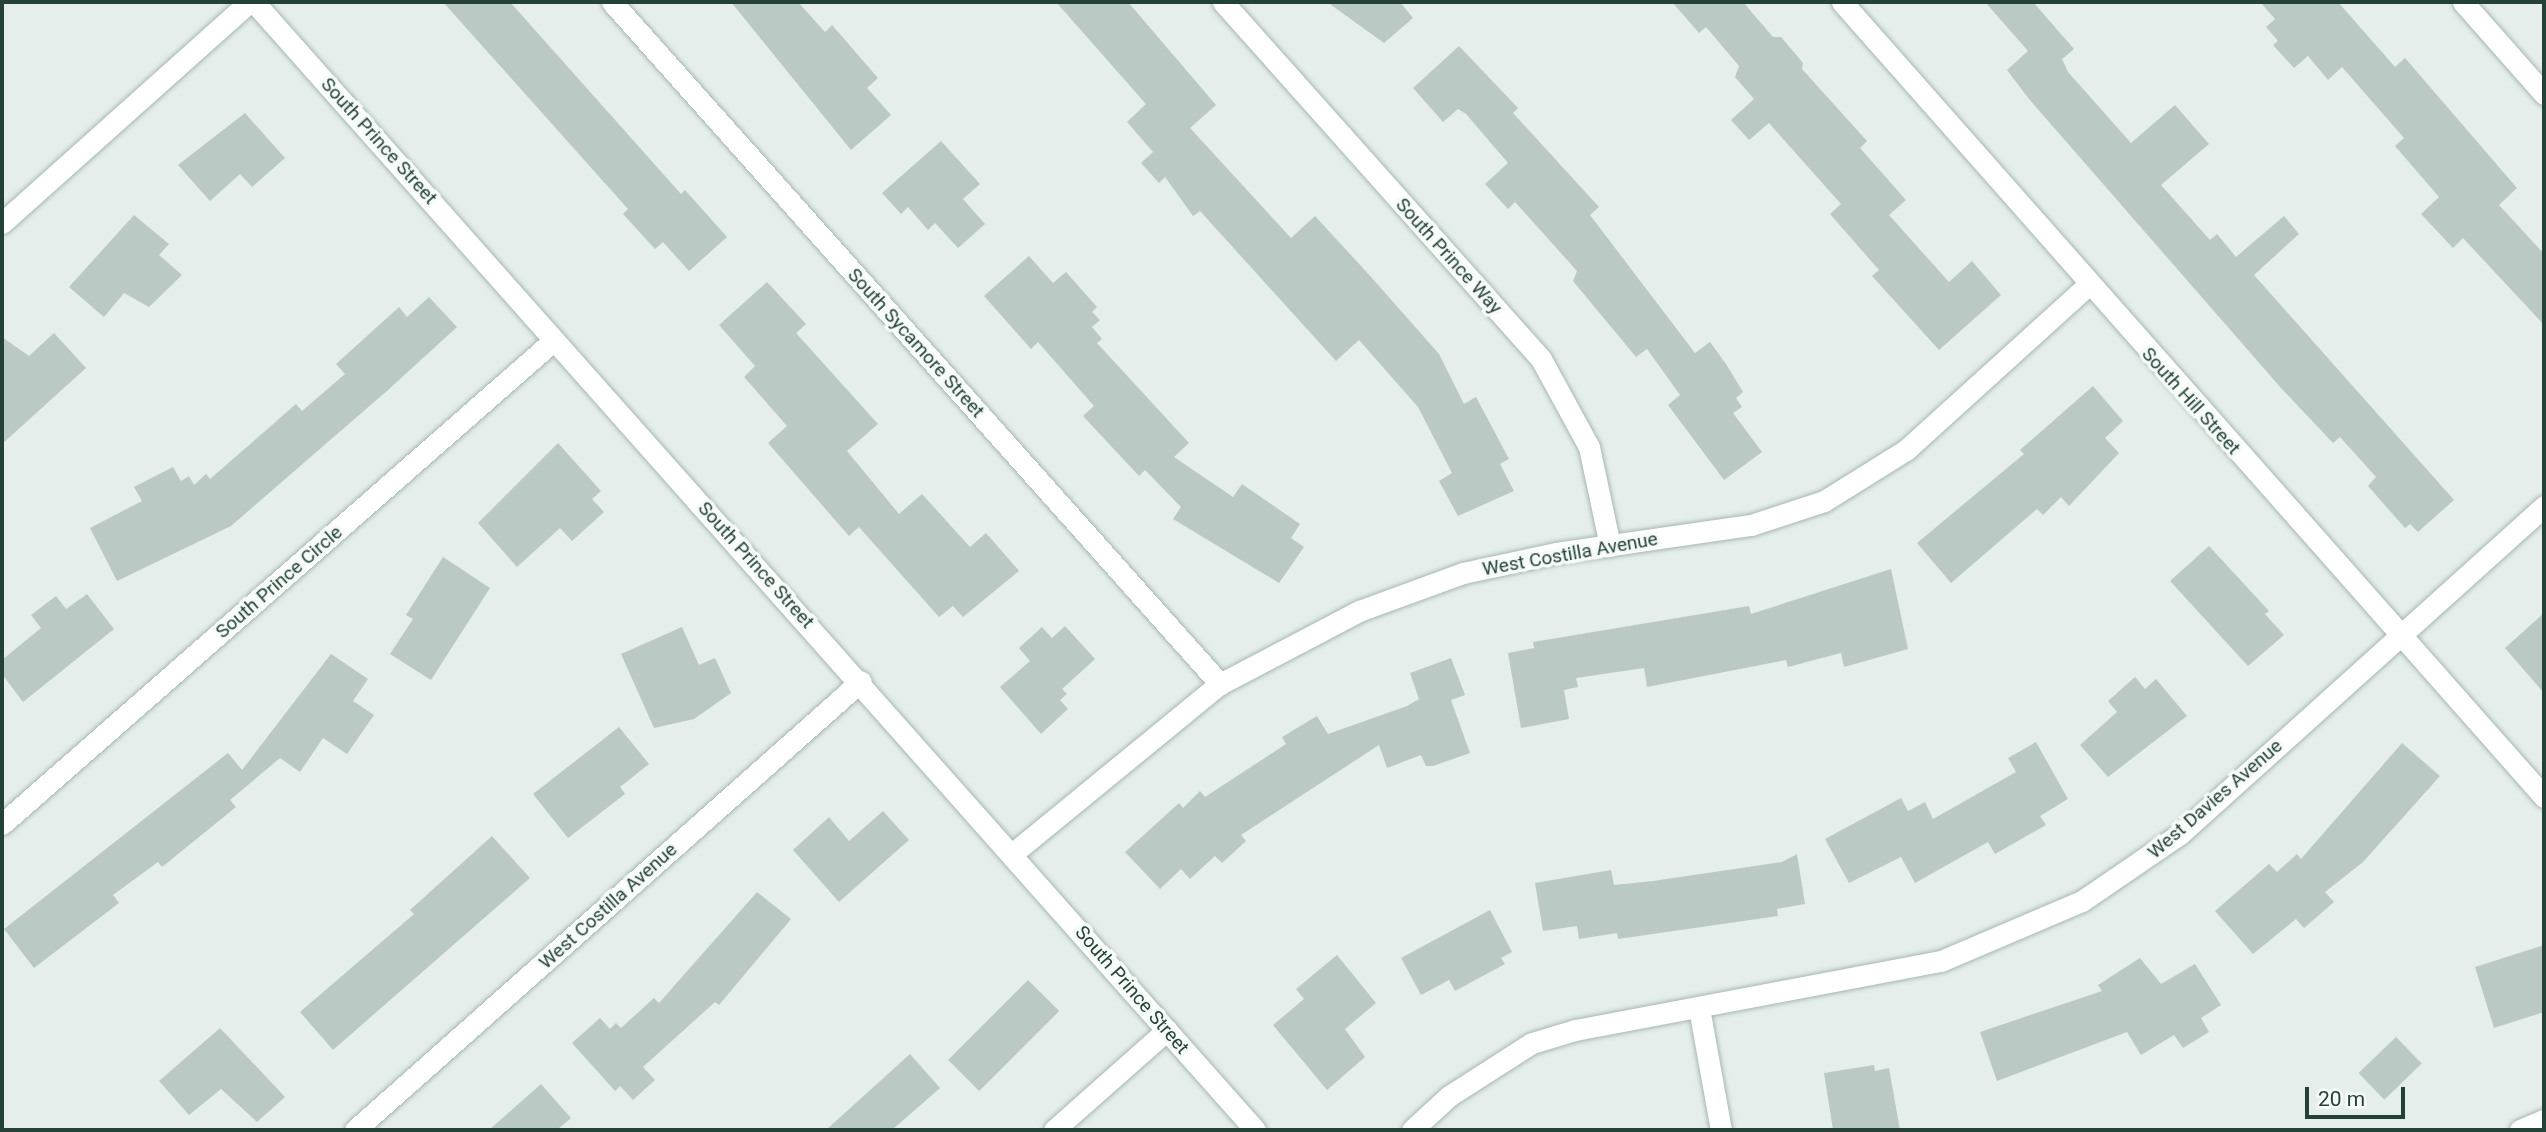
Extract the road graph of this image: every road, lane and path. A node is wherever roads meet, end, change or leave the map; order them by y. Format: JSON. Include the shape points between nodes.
{"nodes":[{"id":1,"x":249,"y":2,"type":"edge"},
{"id":2,"x":254,"y":2,"type":"edge"},
{"id":3,"x":612,"y":2,"type":"edge"},
{"id":4,"x":1223,"y":2,"type":"edge"},
{"id":5,"x":1842,"y":2,"type":"edge"},
{"id":6,"x":2463,"y":2,"type":"edge"},
{"id":7,"x":2544,"y":94,"type":"edge"},
{"id":8,"x":2,"y":223,"type":"edge"},
{"id":9,"x":2088,"y":285,"type":"junction"},
{"id":10,"x":555,"y":340,"type":"junction"},
{"id":11,"x":2544,"y":506,"type":"edge"},
{"id":12,"x":1610,"y":546,"type":"junction"},
{"id":13,"x":2399,"y":634,"type":"junction"},
{"id":14,"x":861,"y":681,"type":"junction"},
{"id":15,"x":1220,"y":684,"type":"junction"},
{"id":16,"x":2544,"y":797,"type":"edge"},
{"id":17,"x":2,"y":824,"type":"edge"},
{"id":18,"x":1012,"y":854,"type":"junction"},
{"id":19,"x":1699,"y":1007,"type":"junction"},
{"id":20,"x":1167,"y":1030,"type":"junction"},
{"id":21,"x":2544,"y":1120,"type":"edge"},
{"id":22,"x":355,"y":1130,"type":"edge"},
{"id":23,"x":1054,"y":1130,"type":"edge"},
{"id":24,"x":1255,"y":1130,"type":"edge"},
{"id":25,"x":1412,"y":1130,"type":"edge"},
{"id":26,"x":1721,"y":1130,"type":"edge"},
{"id":27,"x":2519,"y":1130,"type":"edge"}],
"edges":[{"from":1,"to":8,"type":"street"},
{"from":2,"to":10,"type":"street","name":"South Prince Street"},
{"from":3,"to":15,"type":"street","name":"South Sycamore Street"},
{"from":4,"to":12,"type":"street","name":"South Prince Way","via":[[1541,359],[1589,447]]},
{"from":5,"to":9,"type":"street","name":"South Hill Street"},
{"from":6,"to":7,"type":"street"},
{"from":9,"to":12,"type":"street","name":"West Costilla Avenue","via":[[1906,450],[1847,489],[1751,525]]},
{"from":9,"to":13,"type":"street","name":"South Hill Street"},
{"from":10,"to":14,"type":"street","name":"South Prince Street"},
{"from":10,"to":17,"type":"street","name":"South Prince Circle"},
{"from":11,"to":13,"type":"street","name":"West Davies Avenue"},
{"from":12,"to":15,"type":"street","name":"West Costilla Avenue","via":[[1463,573],[1359,611]]},
{"from":13,"to":16,"type":"street","name":"South Hill Street"},
{"from":13,"to":19,"type":"street","name":"West Davies Avenue","via":[[2180,834],[2082,901],[1941,961]]},
{"from":14,"to":18,"type":"street","name":"South Prince Street"},
{"from":14,"to":22,"type":"street","name":"West Costilla Avenue"},
{"from":15,"to":18,"type":"street","name":"West Costilla Avenue"},
{"from":18,"to":20,"type":"street","name":"South Prince Street"},
{"from":19,"to":25,"type":"street","name":"West Davies Avenue","via":[[1532,1043],[1449,1096]]},
{"from":19,"to":26,"type":"street"},
{"from":20,"to":23,"type":"street"},
{"from":20,"to":24,"type":"street","name":"South Prince Street"},
{"from":21,"to":27,"type":"street"}]}
